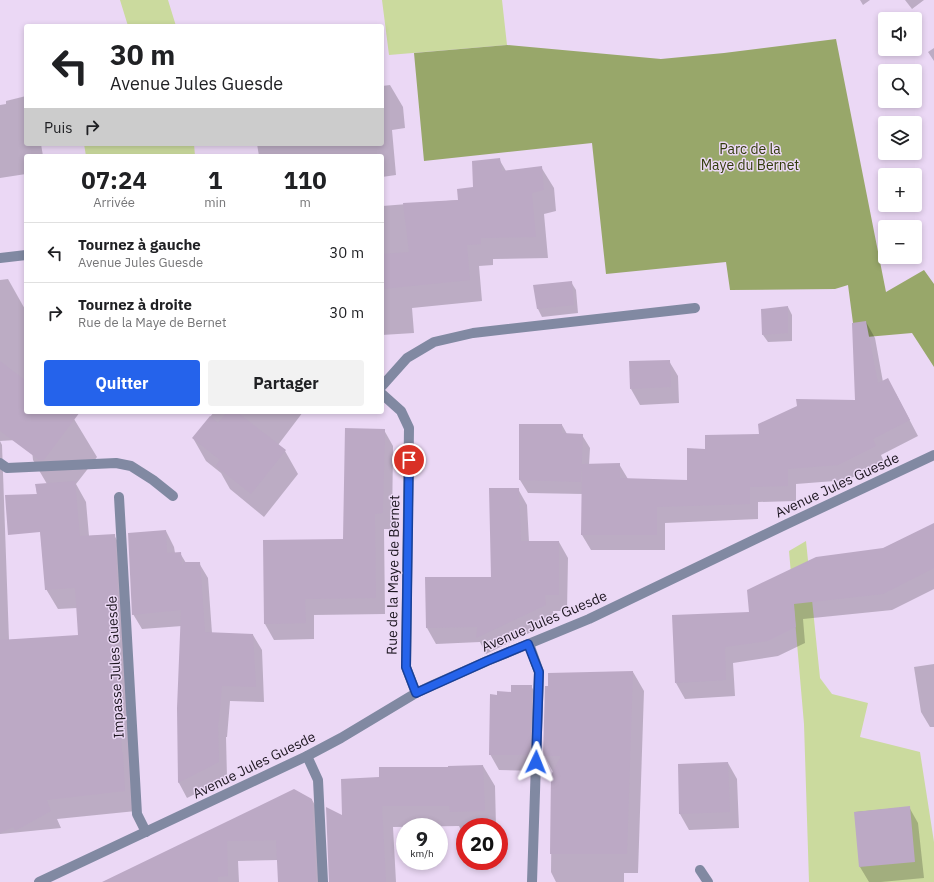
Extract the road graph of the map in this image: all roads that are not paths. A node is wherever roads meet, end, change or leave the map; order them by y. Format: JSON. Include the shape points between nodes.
{"nodes":[{"id":1,"x":24,"y":255,"type":"edge"},
{"id":2,"x":0,"y":258,"type":"edge"},
{"id":3,"x":695,"y":308,"type":"dead end"},
{"id":4,"x":384,"y":384,"type":"edge"},
{"id":5,"x":384,"y":396,"type":"edge"},
{"id":6,"x":934,"y":455,"type":"edge"},
{"id":7,"x":0,"y":463,"type":"edge"},
{"id":8,"x":173,"y":496,"type":"dead end"},
{"id":9,"x":119,"y":497,"type":"dead end"},
{"id":10,"x":528,"y":644,"type":"junction"},
{"id":11,"x":416,"y":693,"type":"junction"},
{"id":12,"x":307,"y":756,"type":"junction"},
{"id":13,"x":146,"y":832,"type":"junction"},
{"id":14,"x":700,"y":870,"type":"dead end"},
{"id":15,"x":39,"y":882,"type":"edge"},
{"id":16,"x":323,"y":882,"type":"edge"},
{"id":17,"x":532,"y":882,"type":"edge"},
{"id":18,"x":708,"y":882,"type":"edge"}],
"edges":[{"from":1,"to":2,"type":"street"},
{"from":3,"to":4,"type":"street","via":[[473,334],[434,342],[407,358]]},
{"from":5,"to":11,"type":"street","name":"Rue de la Maye de Bernet","via":[[401,411],[409,428],[406,667]]},
{"from":6,"to":10,"type":"street","name":"Avenue Jules Guesde","via":[[589,619]]},
{"from":7,"to":8,"type":"street","via":[[7,468],[116,463],[131,466]]},
{"from":9,"to":13,"type":"street","name":"Impasse Jules Guesde","via":[[137,814]]},
{"from":10,"to":11,"type":"street","name":"Avenue Jules Guesde"},
{"from":10,"to":17,"type":"street","via":[[539,672]]},
{"from":11,"to":12,"type":"street","name":"Avenue Jules Guesde"},
{"from":12,"to":13,"type":"street","name":"Avenue Jules Guesde"},
{"from":12,"to":16,"type":"street","via":[[318,780]]},
{"from":13,"to":15,"type":"street","name":"Avenue Jules Guesde"},
{"from":14,"to":18,"type":"street"}]}
